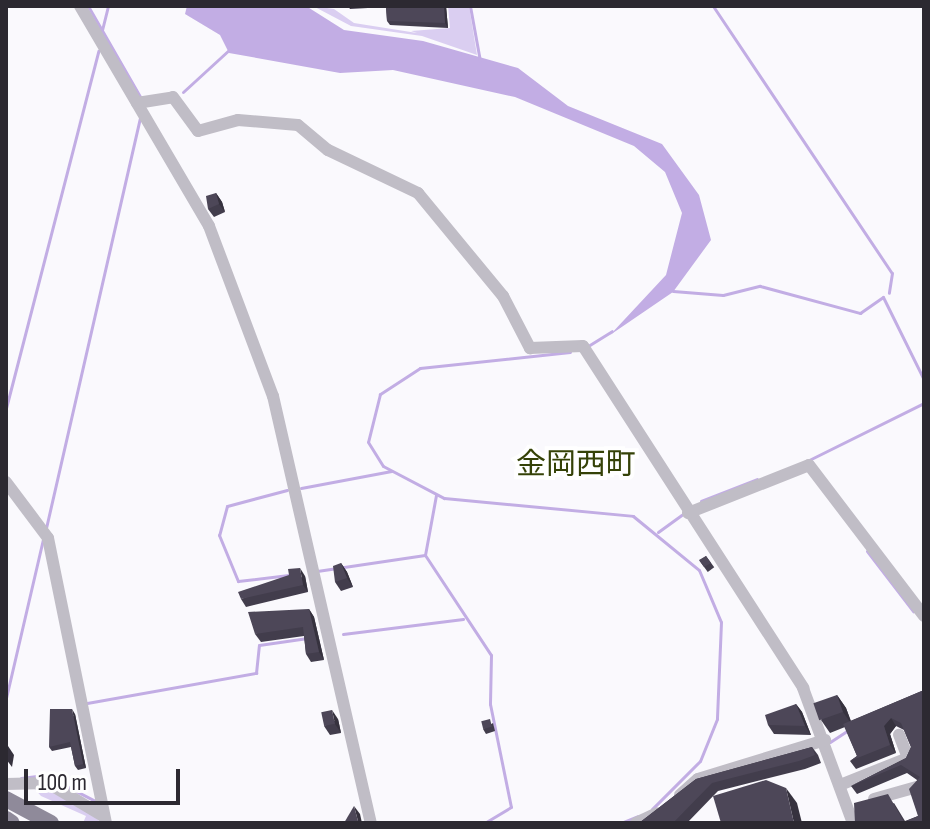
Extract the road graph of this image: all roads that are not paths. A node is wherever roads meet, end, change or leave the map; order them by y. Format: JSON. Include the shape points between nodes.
{"nodes":[{"id":1,"x":80,"y":6,"type":"edge"},
{"id":2,"x":141,"y":101,"type":"junction"},
{"id":3,"x":6,"y":482,"type":"edge"},
{"id":4,"x":688,"y":513,"type":"junction"},
{"id":5,"x":924,"y":616,"type":"edge"},
{"id":6,"x":899,"y":735,"type":"dead end"},
{"id":7,"x":825,"y":740,"type":"junction"},
{"id":8,"x":6,"y":784,"type":"edge"},
{"id":9,"x":843,"y":784,"type":"junction"},
{"id":10,"x":917,"y":787,"type":"edge"},
{"id":11,"x":6,"y":799,"type":"edge"},
{"id":12,"x":847,"y":806,"type":"junction"},
{"id":13,"x":6,"y":819,"type":"edge"},
{"id":14,"x":105,"y":820,"type":"edge"},
{"id":15,"x":12,"y":823,"type":"edge"},
{"id":16,"x":51,"y":823,"type":"edge"},
{"id":17,"x":371,"y":823,"type":"edge"},
{"id":18,"x":636,"y":823,"type":"edge"},
{"id":19,"x":853,"y":823,"type":"edge"}],
"edges":[{"from":1,"to":2,"type":"street"},
{"from":2,"to":4,"type":"street","via":[[173,97],[198,131],[238,120],[288,121],[328,150],[412,188],[503,296],[530,348],[585,348]]},
{"from":2,"to":17,"type":"street","via":[[209,226],[273,396]]},
{"from":3,"to":14,"type":"street","via":[[48,538]]},
{"from":4,"to":5,"type":"street","via":[[809,465]]},
{"from":4,"to":7,"type":"street","via":[[761,615]]},
{"from":6,"to":9,"type":"street","via":[[908,758]]},
{"from":7,"to":9,"type":"street"},
{"from":7,"to":18,"type":"street","via":[[698,779]]},
{"from":8,"to":14,"type":"street","via":[[48,783]]},
{"from":9,"to":12,"type":"street"},
{"from":10,"to":12,"type":"street"},
{"from":11,"to":16,"type":"main road"},
{"from":12,"to":19,"type":"street"},
{"from":13,"to":15,"type":"main road"}]}
